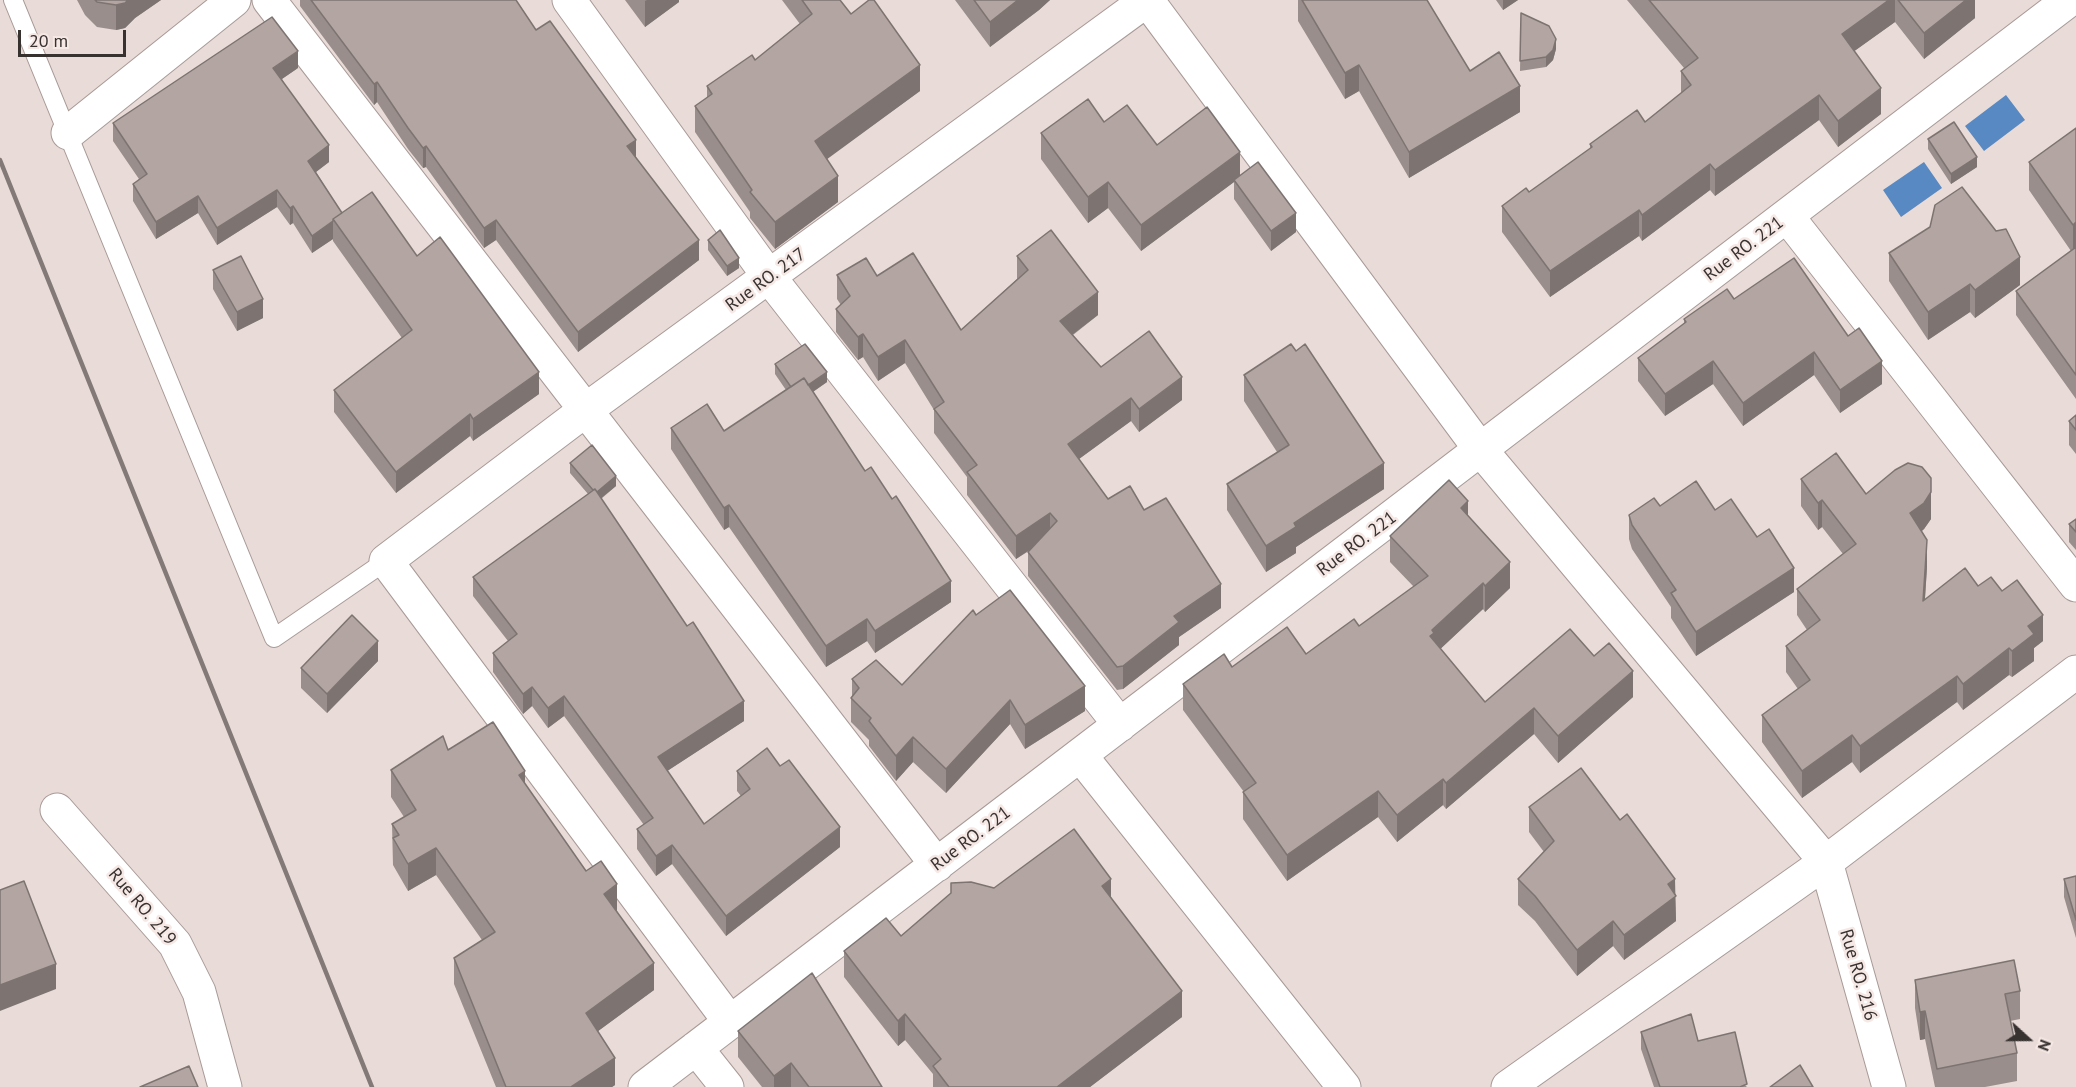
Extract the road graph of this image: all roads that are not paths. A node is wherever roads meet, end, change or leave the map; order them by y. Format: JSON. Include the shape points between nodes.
{"nodes":[{"id":1,"x":13,"y":0,"type":"edge"},
{"id":2,"x":234,"y":0,"type":"edge"},
{"id":3,"x":269,"y":0,"type":"edge"},
{"id":4,"x":570,"y":0,"type":"edge"},
{"id":5,"x":1147,"y":0,"type":"edge"},
{"id":6,"x":2069,"y":0,"type":"edge"},
{"id":7,"x":2076,"y":10,"type":"edge"},
{"id":8,"x":68,"y":133,"type":"junction"},
{"id":9,"x":1787,"y":216,"type":"junction"},
{"id":10,"x":770,"y":278,"type":"junction"},
{"id":11,"x":587,"y":409,"type":"junction"},
{"id":12,"x":1480,"y":449,"type":"junction"},
{"id":13,"x":386,"y":561,"type":"junction"},
{"id":14,"x":2076,"y":585,"type":"edge"},
{"id":15,"x":2076,"y":672,"type":"edge"},
{"id":16,"x":1120,"y":725,"type":"junction"},
{"id":17,"x":1080,"y":755,"type":"junction"},
{"id":18,"x":57,"y":810,"type":"dead end"},
{"id":19,"x":1826,"y":862,"type":"junction"},
{"id":20,"x":937,"y":865,"type":"junction"},
{"id":21,"x":730,"y":1022,"type":"junction"},
{"id":22,"x":696,"y":1048,"type":"junction"},
{"id":23,"x":1521,"y":1083,"type":"edge"},
{"id":24,"x":225,"y":1087,"type":"edge"},
{"id":25,"x":645,"y":1087,"type":"edge"},
{"id":26,"x":727,"y":1087,"type":"edge"},
{"id":27,"x":1344,"y":1087,"type":"edge"},
{"id":28,"x":1889,"y":1087,"type":"edge"}],
"edges":[{"from":1,"to":8,"type":"lane"},
{"from":2,"to":8,"type":"street"},
{"from":3,"to":11,"type":"street"},
{"from":4,"to":10,"type":"street"},
{"from":5,"to":10,"type":"street","name":"Rue RO. 217"},
{"from":5,"to":12,"type":"street"},
{"from":6,"to":7,"type":"street"},
{"from":6,"to":9,"type":"street","name":"Rue RO. 221"},
{"from":8,"to":13,"type":"lane","via":[[274,638]]},
{"from":9,"to":12,"type":"street","name":"Rue RO. 221"},
{"from":9,"to":14,"type":"street"},
{"from":10,"to":11,"type":"street","name":"Rue RO. 217"},
{"from":10,"to":16,"type":"street"},
{"from":11,"to":13,"type":"street","name":"Rue RO. 217"},
{"from":11,"to":20,"type":"street"},
{"from":12,"to":16,"type":"street","name":"Rue RO. 221"},
{"from":12,"to":19,"type":"street"},
{"from":13,"to":21,"type":"street"},
{"from":15,"to":19,"type":"street"},
{"from":16,"to":17,"type":"street","name":"Rue RO. 221"},
{"from":17,"to":20,"type":"street","name":"Rue RO. 221"},
{"from":17,"to":27,"type":"street"},
{"from":18,"to":24,"type":"street","name":"Rue RO. 219","via":[[175,944],[199,992]]},
{"from":19,"to":23,"type":"street"},
{"from":19,"to":28,"type":"street","name":"Rue RO. 216"},
{"from":20,"to":21,"type":"street","name":"Rue RO. 221"},
{"from":21,"to":22,"type":"street","name":"Rue RO. 221"},
{"from":22,"to":25,"type":"street","name":"Rue RO. 221"},
{"from":22,"to":26,"type":"street"}]}
